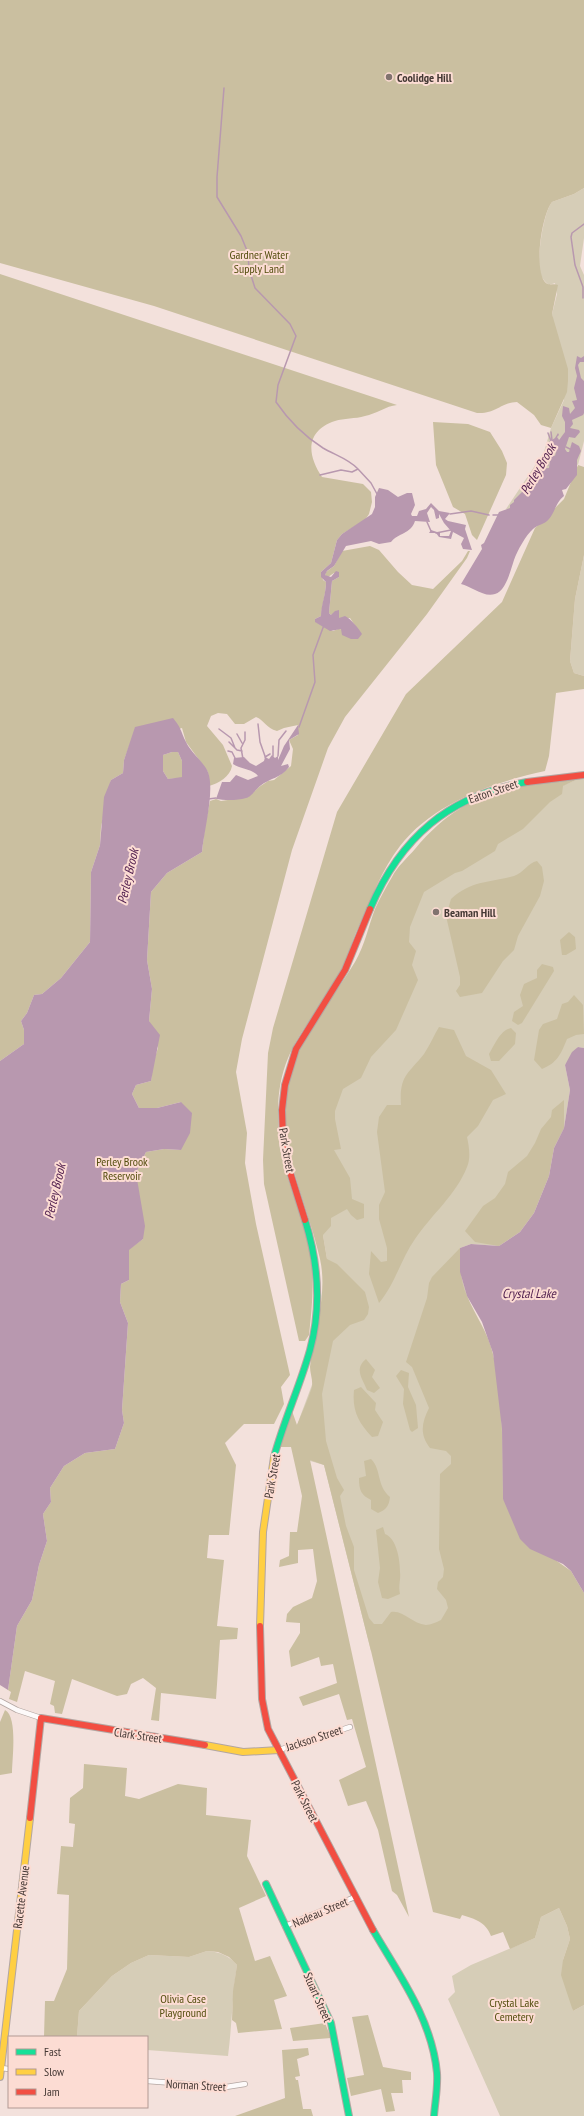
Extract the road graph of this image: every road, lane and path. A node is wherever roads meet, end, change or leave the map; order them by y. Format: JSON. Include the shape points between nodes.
{"nodes":[{"id":1,"x":584,"y":775,"type":"edge"},
{"id":2,"x":414,"y":838,"type":"joint"},
{"id":3,"x":0,"y":1701,"type":"edge"},
{"id":4,"x":41,"y":1718,"type":"junction"},
{"id":5,"x":350,"y":1727,"type":"dead end"},
{"id":6,"x":278,"y":1750,"type":"junction"},
{"id":7,"x":266,"y":1884,"type":"dead end"},
{"id":8,"x":355,"y":1897,"type":"junction"},
{"id":9,"x":285,"y":1926,"type":"junction"},
{"id":10,"x":1,"y":2068,"type":"edge"},
{"id":11,"x":0,"y":2077,"type":"edge"},
{"id":12,"x":148,"y":2082,"type":"edge"},
{"id":13,"x":246,"y":2084,"type":"dead end"},
{"id":14,"x":349,"y":2116,"type":"edge"},
{"id":15,"x":434,"y":2116,"type":"edge"}],
"edges":[{"from":1,"to":2,"type":"street","name":"Eaton Street","via":[[524,781],[480,794],[444,813]]},
{"from":2,"to":6,"type":"street","name":"Park Street","via":[[388,871],[345,972],[299,1042],[289,1065],[285,1087],[282,1122],[284,1149],[312,1245],[318,1287],[312,1343],[279,1438],[261,1546],[262,1706],[265,1721]]},
{"from":3,"to":4,"type":"street","name":"Clark Street"},
{"from":4,"to":6,"type":"street","name":"Clark Street","via":[[240,1751],[262,1753]]},
{"from":4,"to":10,"type":"street","name":"Racette Avenue"},
{"from":5,"to":6,"type":"street","name":"Jackson Street"},
{"from":6,"to":8,"type":"street","name":"Park Street"},
{"from":7,"to":9,"type":"street","name":"Stuart Street"},
{"from":8,"to":9,"type":"street","name":"Nadeau Street"},
{"from":8,"to":15,"type":"street","name":"Park Street","via":[[424,2020],[437,2068]]},
{"from":9,"to":14,"type":"street","name":"Stuart Street","via":[[331,2023]]},
{"from":10,"to":11,"type":"street","name":"Racette Avenue"},
{"from":12,"to":13,"type":"street","name":"Norman Street","via":[[226,2087]]}]}
